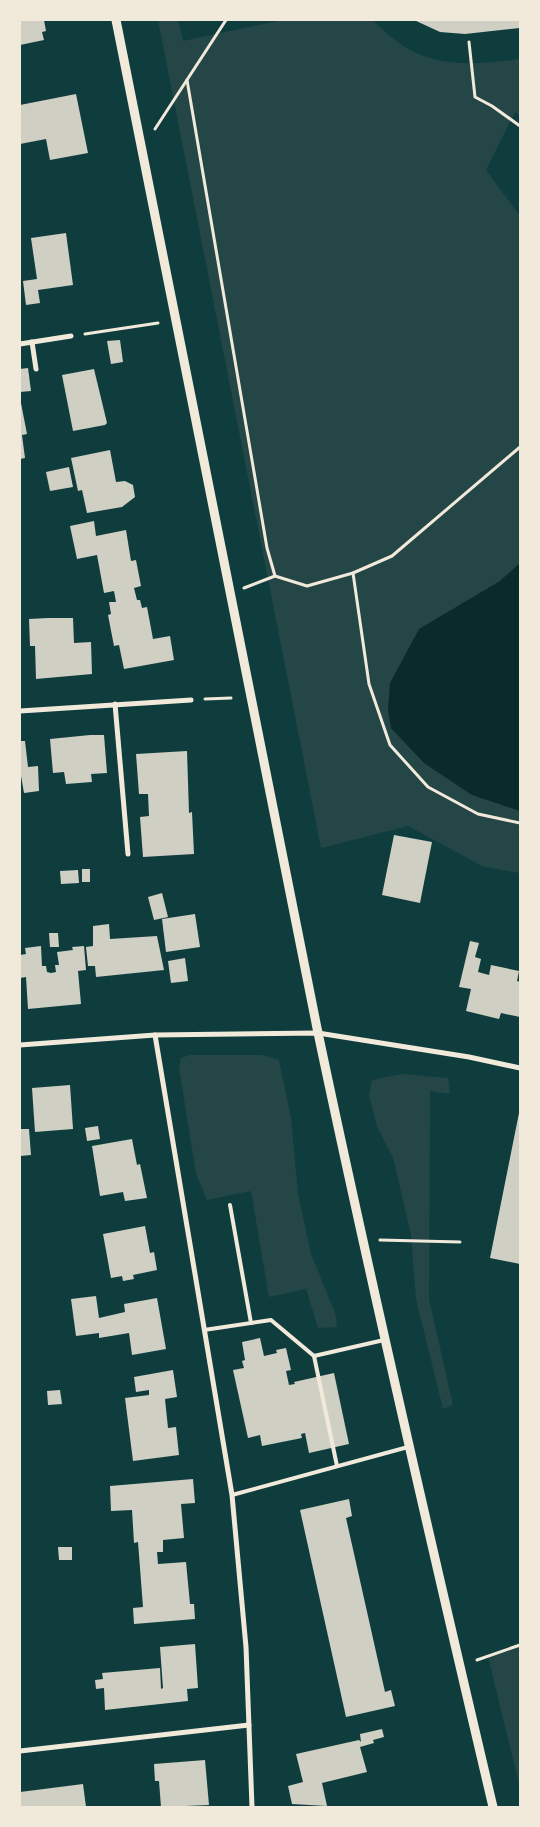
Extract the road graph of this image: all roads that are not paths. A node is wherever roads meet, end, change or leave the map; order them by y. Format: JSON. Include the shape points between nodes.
{"nodes":[{"id":1,"x":116,"y":20,"type":"edge"},
{"id":2,"x":71,"y":336,"type":"road end"},
{"id":3,"x":32,"y":342,"type":"junction"},
{"id":4,"x":20,"y":344,"type":"edge"},
{"id":5,"x":36,"y":369,"type":"dead end"},
{"id":6,"x":191,"y":700,"type":"road end"},
{"id":7,"x":115,"y":704,"type":"junction"},
{"id":8,"x":20,"y":711,"type":"edge"},
{"id":9,"x":128,"y":854,"type":"dead end"},
{"id":10,"x":318,"y":1033,"type":"junction"},
{"id":11,"x":155,"y":1035,"type":"junction"},
{"id":12,"x":20,"y":1045,"type":"edge"},
{"id":13,"x":520,"y":1068,"type":"edge"},
{"id":14,"x":230,"y":1205,"type":"dead end"},
{"id":15,"x":251,"y":1323,"type":"junction"},
{"id":16,"x":204,"y":1330,"type":"junction"},
{"id":17,"x":386,"y":1340,"type":"junction"},
{"id":18,"x":314,"y":1356,"type":"junction"},
{"id":19,"x":408,"y":1447,"type":"junction"},
{"id":20,"x":337,"y":1466,"type":"junction"},
{"id":21,"x":232,"y":1495,"type":"junction"},
{"id":22,"x":249,"y":1725,"type":"junction"},
{"id":23,"x":20,"y":1751,"type":"edge"},
{"id":24,"x":252,"y":1807,"type":"edge"},
{"id":25,"x":493,"y":1807,"type":"edge"}],
"edges":[{"from":1,"to":10,"type":"street","via":[[173,320]]},
{"from":2,"to":3,"type":"street"},
{"from":3,"to":4,"type":"street"},
{"from":3,"to":5,"type":"street"},
{"from":6,"to":7,"type":"street"},
{"from":7,"to":8,"type":"street"},
{"from":7,"to":9,"type":"street"},
{"from":10,"to":11,"type":"street"},
{"from":10,"to":13,"type":"street"},
{"from":10,"to":17,"type":"street"},
{"from":11,"to":12,"type":"street"},
{"from":11,"to":16,"type":"street"},
{"from":14,"to":15,"type":"lane"},
{"from":15,"to":16,"type":"lane"},
{"from":15,"to":18,"type":"lane","via":[[271,1320]]},
{"from":16,"to":21,"type":"street"},
{"from":17,"to":18,"type":"lane"},
{"from":17,"to":19,"type":"street"},
{"from":18,"to":20,"type":"lane"},
{"from":19,"to":20,"type":"lane"},
{"from":19,"to":25,"type":"street"},
{"from":20,"to":21,"type":"lane"},
{"from":21,"to":22,"type":"street","via":[[246,1647]]},
{"from":22,"to":23,"type":"street"},
{"from":22,"to":24,"type":"street"}]}
